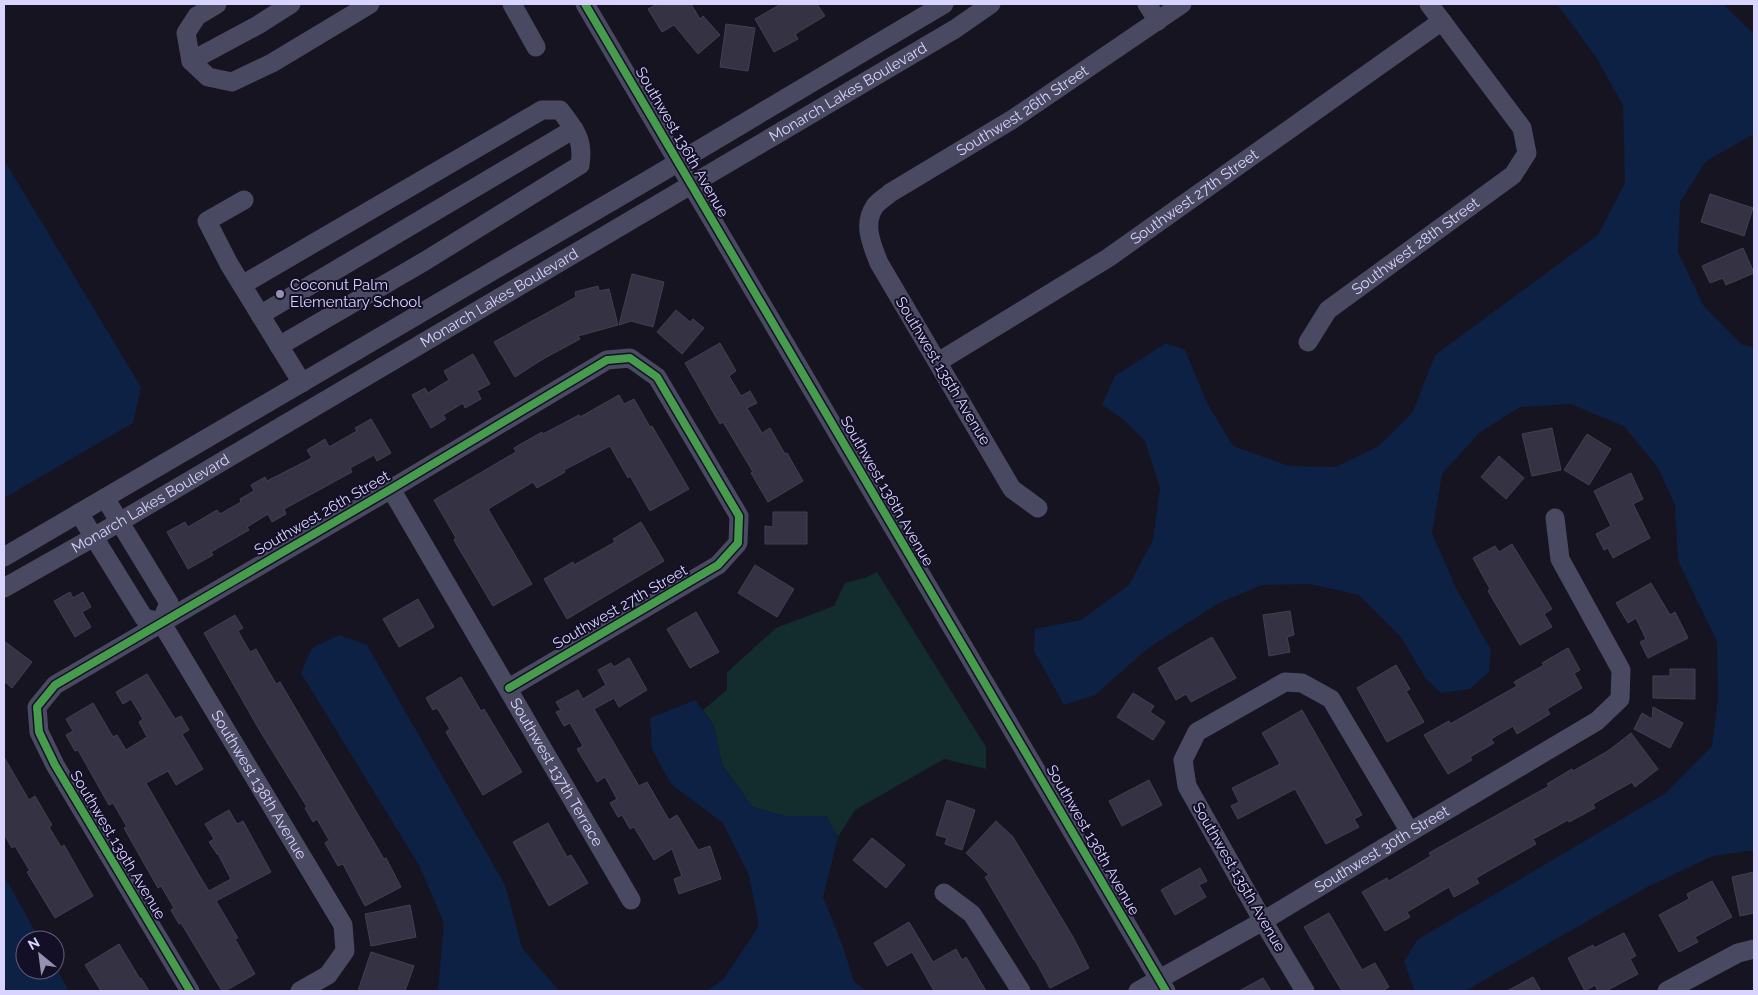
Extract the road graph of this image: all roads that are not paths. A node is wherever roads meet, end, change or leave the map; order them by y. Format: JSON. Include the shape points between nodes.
{"nodes":[{"id":1,"x":217,"y":4,"type":"edge"},
{"id":2,"x":292,"y":4,"type":"edge"},
{"id":3,"x":370,"y":4,"type":"edge"},
{"id":4,"x":512,"y":4,"type":"edge"},
{"id":5,"x":585,"y":4,"type":"edge"},
{"id":6,"x":944,"y":4,"type":"edge"},
{"id":7,"x":991,"y":4,"type":"edge"},
{"id":8,"x":1147,"y":4,"type":"edge"},
{"id":9,"x":1182,"y":4,"type":"edge"},
{"id":10,"x":1429,"y":4,"type":"edge"},
{"id":11,"x":1158,"y":21,"type":"junction"},
{"id":12,"x":1442,"y":21,"type":"junction"},
{"id":13,"x":536,"y":47,"type":"dead end"},
{"id":14,"x":191,"y":61,"type":"junction"},
{"id":15,"x":574,"y":129,"type":"junction"},
{"id":16,"x":677,"y":163,"type":"junction"},
{"id":17,"x":691,"y":185,"type":"junction"},
{"id":18,"x":244,"y":200,"type":"dead end"},
{"id":19,"x":869,"y":221,"type":"joint"},
{"id":20,"x":242,"y":286,"type":"junction"},
{"id":21,"x":260,"y":315,"type":"junction"},
{"id":22,"x":1308,"y":342,"type":"dead end"},
{"id":23,"x":279,"y":346,"type":"junction"},
{"id":24,"x":938,"y":362,"type":"junction"},
{"id":25,"x":302,"y":383,"type":"junction"},
{"id":26,"x":391,"y":489,"type":"junction"},
{"id":27,"x":105,"y":498,"type":"junction"},
{"id":28,"x":1038,"y":508,"type":"dead end"},
{"id":29,"x":79,"y":513,"type":"junction"},
{"id":30,"x":1555,"y":518,"type":"dead end"},
{"id":31,"x":120,"y":522,"type":"junction"},
{"id":32,"x":94,"y":537,"type":"junction"},
{"id":33,"x":738,"y":543,"type":"joint"},
{"id":34,"x":4,"y":557,"type":"edge"},
{"id":35,"x":159,"y":586,"type":"junction"},
{"id":36,"x":4,"y":588,"type":"edge"},
{"id":37,"x":133,"y":600,"type":"junction"},
{"id":38,"x":161,"y":622,"type":"junction"},
{"id":39,"x":509,"y":688,"type":"junction"},
{"id":40,"x":37,"y":707,"type":"joint"},
{"id":41,"x":1410,"y":832,"type":"junction"},
{"id":42,"x":944,"y":893,"type":"dead end"},
{"id":43,"x":631,"y":900,"type":"dead end"},
{"id":44,"x":1263,"y":921,"type":"junction"},
{"id":45,"x":1754,"y":949,"type":"edge"},
{"id":46,"x":1162,"y":985,"type":"edge"},
{"id":47,"x":190,"y":991,"type":"edge"},
{"id":48,"x":300,"y":991,"type":"edge"},
{"id":49,"x":1021,"y":991,"type":"edge"},
{"id":50,"x":1138,"y":991,"type":"edge"},
{"id":51,"x":1305,"y":991,"type":"edge"},
{"id":52,"x":1667,"y":991,"type":"edge"}],
"edges":[{"from":1,"to":14,"type":"street","via":[[197,16],[186,33]]},
{"from":2,"to":14,"type":"street"},
{"from":3,"to":14,"type":"street","via":[[272,63],[232,82],[208,77]]},
{"from":4,"to":13,"type":"street"},
{"from":5,"to":16,"type":"street","name":"Southwest 136th Avenue"},
{"from":6,"to":16,"type":"street","name":"Monarch Lakes Boulevard"},
{"from":7,"to":17,"type":"street","name":"Monarch Lakes Boulevard","via":[[955,29]]},
{"from":8,"to":11,"type":"street"},
{"from":9,"to":11,"type":"street","name":"Southwest 26th Street"},
{"from":10,"to":12,"type":"street"},
{"from":11,"to":19,"type":"street","name":"Southwest 26th Street","via":[[1013,120],[890,193],[875,206]]},
{"from":12,"to":22,"type":"street","name":"Southwest 28th Street","via":[[1522,128],[1527,153],[1513,175],[1328,310]]},
{"from":12,"to":24,"type":"street","name":"Southwest 27th Street","via":[[1108,258]]},
{"from":15,"to":20,"type":"street","via":[[560,110],[542,110]]},
{"from":15,"to":21,"type":"street"},
{"from":15,"to":23,"type":"street","via":[[582,152],[580,165]]},
{"from":16,"to":17,"type":"street","name":"Southwest 136th Avenue"},
{"from":16,"to":25,"type":"street","name":"Monarch Lakes Boulevard"},
{"from":17,"to":31,"type":"street","name":"Monarch Lakes Boulevard"},
{"from":17,"to":46,"type":"street","name":"Southwest 136th Avenue"},
{"from":18,"to":20,"type":"street","via":[[207,221]]},
{"from":19,"to":24,"type":"street","name":"Southwest 135th Avenue","via":[[869,238],[879,263]]},
{"from":20,"to":21,"type":"street"},
{"from":21,"to":23,"type":"street"},
{"from":23,"to":25,"type":"street"},
{"from":24,"to":28,"type":"street","name":"Southwest 135th Avenue","via":[[1012,488]]},
{"from":25,"to":27,"type":"street","name":"Monarch Lakes Boulevard"},
{"from":26,"to":33,"type":"street","name":"Southwest 26th Street","via":[[607,360],[630,358],[657,377],[739,516]]},
{"from":26,"to":38,"type":"street","name":"Southwest 26th Street"},
{"from":26,"to":39,"type":"street","name":"Southwest 137th Terrace"},
{"from":27,"to":29,"type":"street","name":"Monarch Lakes Boulevard"},
{"from":27,"to":31,"type":"street"},
{"from":29,"to":32,"type":"street"},
{"from":29,"to":34,"type":"street","name":"Monarch Lakes Boulevard"},
{"from":30,"to":41,"type":"street","name":"Southwest 30th Street","via":[[1560,560],[1621,670],[1620,699],[1597,721]]},
{"from":31,"to":32,"type":"street","name":"Monarch Lakes Boulevard"},
{"from":31,"to":35,"type":"street"},
{"from":32,"to":36,"type":"street","name":"Monarch Lakes Boulevard"},
{"from":32,"to":37,"type":"street"},
{"from":33,"to":39,"type":"street","name":"Southwest 27th Street","via":[[718,565]]},
{"from":35,"to":37,"type":"street"},
{"from":35,"to":38,"type":"street","via":[[169,603]]},
{"from":37,"to":38,"type":"street","via":[[144,618]]},
{"from":38,"to":40,"type":"street","name":"Southwest 26th Street","via":[[55,686]]},
{"from":38,"to":48,"type":"street","name":"Southwest 138th Avenue","via":[[342,925],[345,951],[328,975]]},
{"from":39,"to":43,"type":"street","name":"Southwest 137th Terrace"},
{"from":40,"to":47,"type":"street","name":"Southwest 139th Avenue","via":[[39,732],[54,765]]},
{"from":41,"to":44,"type":"street","name":"Southwest 30th Street"},
{"from":41,"to":44,"type":"street","name":"Southwest 135th Avenue","via":[[1331,699],[1302,683],[1285,682],[1197,732],[1183,760],[1187,786]]},
{"from":42,"to":49,"type":"street","via":[[972,914]]},
{"from":44,"to":46,"type":"street","name":"Southwest 30th Street"},
{"from":44,"to":51,"type":"street","name":"Southwest 135th Avenue"},
{"from":45,"to":52,"type":"street","via":[[1738,953]]},
{"from":46,"to":50,"type":"street","name":"Southwest 30th Street"}]}
